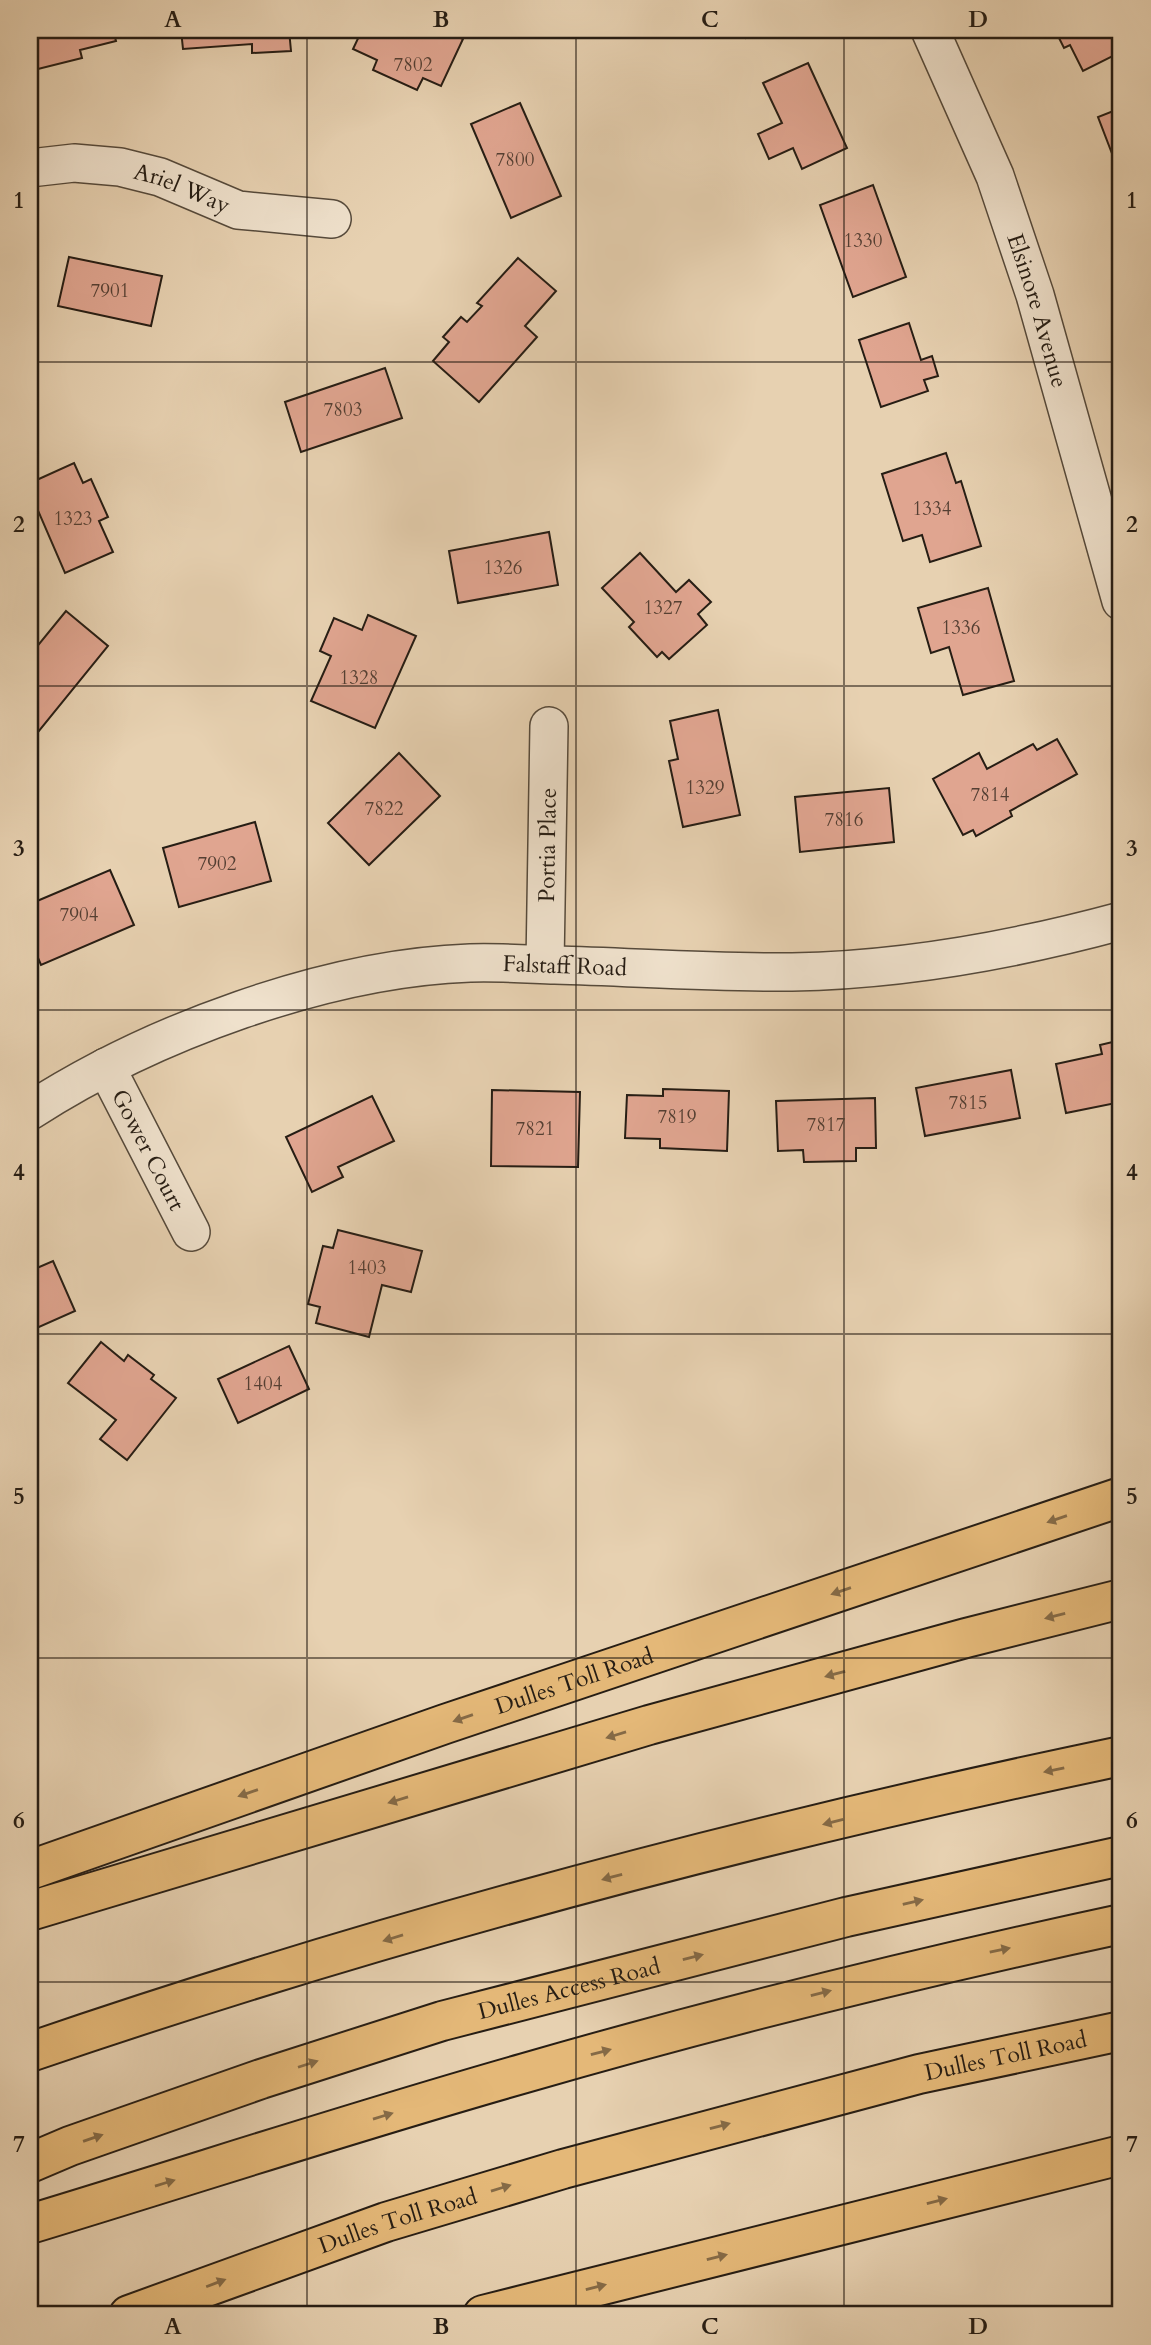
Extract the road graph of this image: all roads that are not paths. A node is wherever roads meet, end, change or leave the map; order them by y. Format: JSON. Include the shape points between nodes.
{"nodes":[{"id":1,"x":930,"y":30,"type":"edge"},
{"id":2,"x":30,"y":168,"type":"edge"},
{"id":3,"x":332,"y":219,"type":"dead end"},
{"id":4,"x":1121,"y":601,"type":"edge"},
{"id":5,"x":549,"y":726,"type":"dead end"},
{"id":6,"x":1121,"y":921,"type":"edge"},
{"id":7,"x":545,"y":964,"type":"junction"},
{"id":8,"x":106,"y":1068,"type":"junction"},
{"id":9,"x":30,"y":1111,"type":"edge"},
{"id":10,"x":191,"y":1232,"type":"dead end"},
{"id":11,"x":1121,"y":1497,"type":"edge"},
{"id":12,"x":1121,"y":1599,"type":"edge"},
{"id":13,"x":1121,"y":1756,"type":"edge"},
{"id":14,"x":1121,"y":1856,"type":"edge"},
{"id":15,"x":30,"y":1870,"type":"edge"},
{"id":16,"x":30,"y":1911,"type":"edge"},
{"id":17,"x":1121,"y":1924,"type":"edge"},
{"id":18,"x":1121,"y":2031,"type":"edge"},
{"id":19,"x":30,"y":2052,"type":"edge"},
{"id":20,"x":1121,"y":2155,"type":"edge"},
{"id":21,"x":30,"y":2163,"type":"edge"},
{"id":22,"x":30,"y":2224,"type":"edge"},
{"id":23,"x":129,"y":2315,"type":"edge"},
{"id":24,"x":482,"y":2315,"type":"edge"}],
"edges":[{"from":1,"to":4,"type":"street","name":"Elsinore Avenue","via":[[995,176],[1035,295]]},
{"from":2,"to":3,"type":"street","name":"Ariel Way","via":[[75,163],[120,167],[160,177],[238,210]]},
{"from":5,"to":7,"type":"street","name":"Portia Place"},
{"from":6,"to":7,"type":"street","name":"Falstaff Road","via":[[971,956],[889,966],[793,972]]},
{"from":7,"to":8,"type":"street","name":"Falstaff Road","via":[[470,963],[385,972],[305,990],[207,1022]]},
{"from":8,"to":9,"type":"street","name":"Falstaff Road"},
{"from":8,"to":10,"type":"street","name":"Gower Court"},
{"from":11,"to":15,"type":"highway","name":"Dulles Toll Road","one_way":true,"via":[[445,1724]]},
{"from":12,"to":16,"type":"highway","one_way":true,"via":[[649,1725]]},
{"from":13,"to":19,"type":"highway","one_way":true,"via":[[684,1858],[443,1922]]},
{"from":21,"to":14,"type":"highway","name":"Dulles Access Road","one_way":true,"via":[[248,2083],[442,2021],[846,1917]]},
{"from":22,"to":17,"type":"highway","one_way":true,"via":[[689,2027],[933,1965]]},
{"from":23,"to":18,"type":"highway","name":"Dulles Toll Road","one_way":true,"via":[[386,2222],[563,2169],[919,2074]]},
{"from":24,"to":20,"type":"highway","one_way":true}]}
